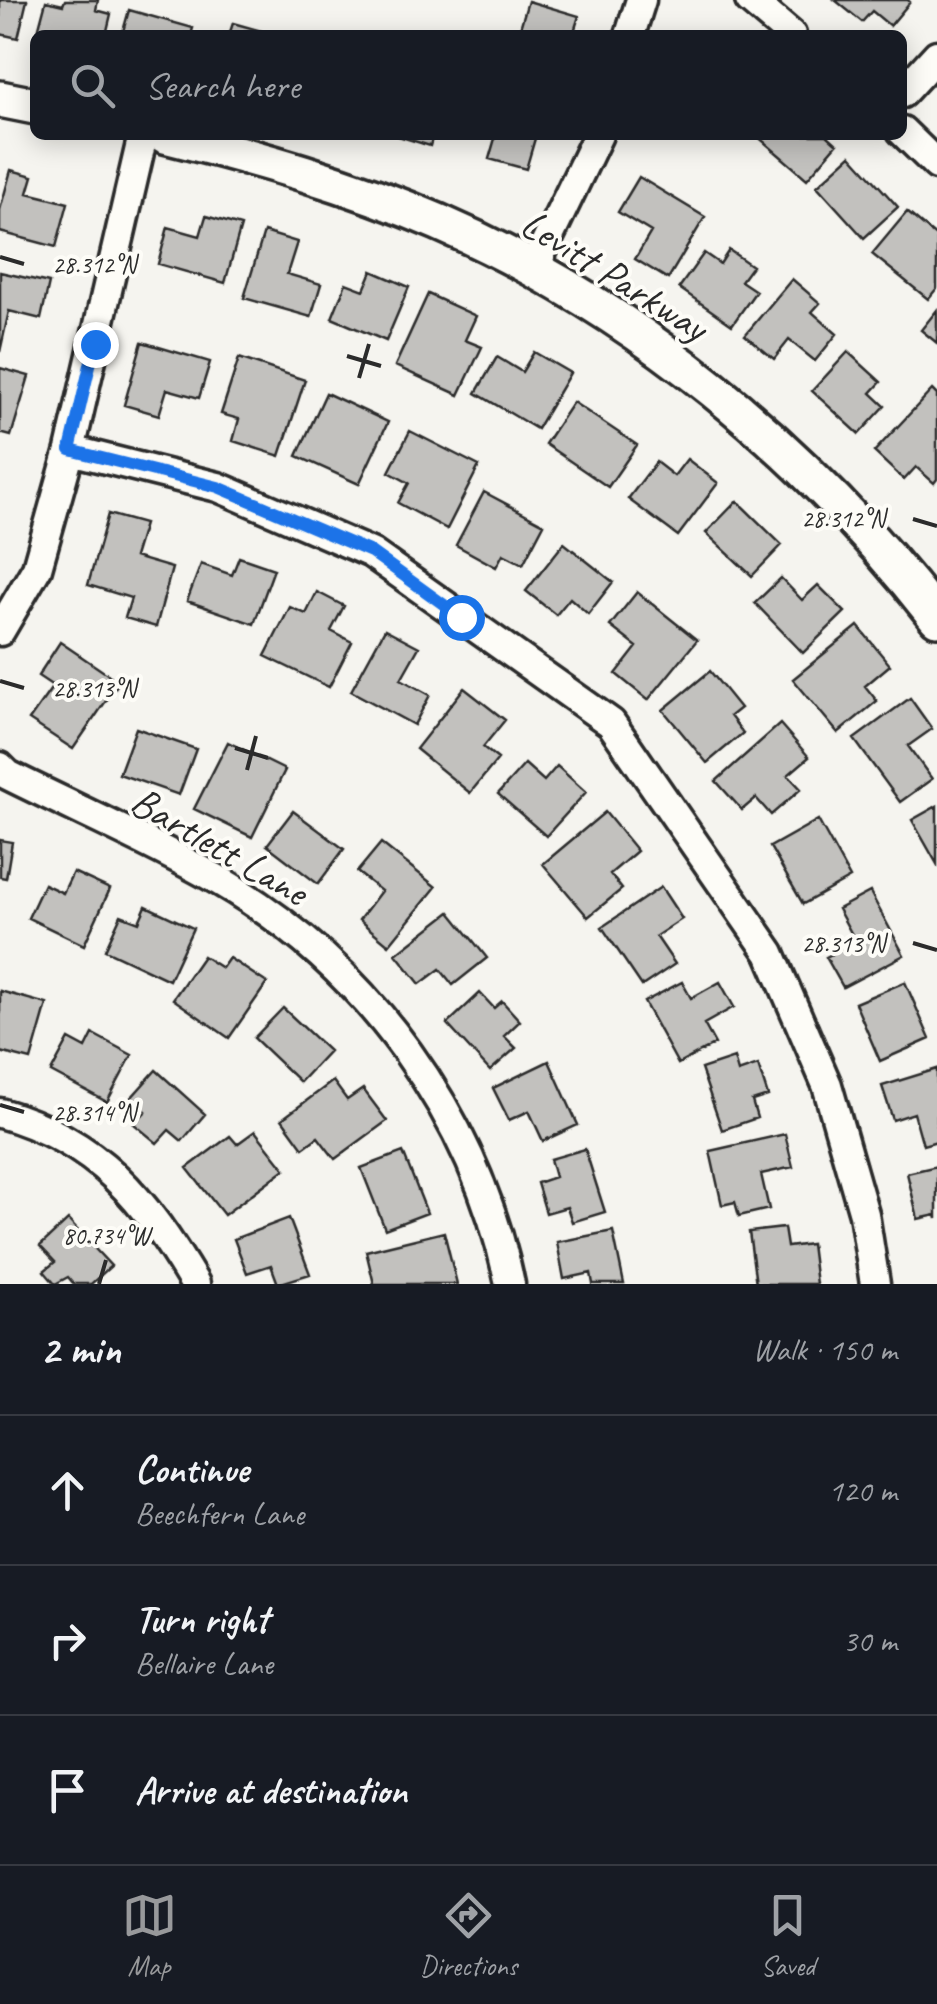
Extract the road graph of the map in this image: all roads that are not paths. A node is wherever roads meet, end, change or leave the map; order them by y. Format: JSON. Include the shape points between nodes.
{"nodes":[{"id":1,"x":641,"y":0,"type":"edge"},
{"id":2,"x":750,"y":0,"type":"edge"},
{"id":3,"x":632,"y":30,"type":"edge"},
{"id":4,"x":785,"y":30,"type":"edge"},
{"id":5,"x":937,"y":55,"type":"edge"},
{"id":6,"x":907,"y":87,"type":"edge"},
{"id":7,"x":0,"y":99,"type":"edge"},
{"id":8,"x":30,"y":105,"type":"edge"},
{"id":9,"x":907,"y":137,"type":"edge"},
{"id":10,"x":142,"y":140,"type":"edge"},
{"id":11,"x":182,"y":140,"type":"edge"},
{"id":12,"x":596,"y":140,"type":"edge"},
{"id":13,"x":937,"y":164,"type":"edge"},
{"id":14,"x":534,"y":270,"type":"junction"},
{"id":15,"x":70,"y":450,"type":"junction"},
{"id":16,"x":937,"y":618,"type":"edge"},
{"id":17,"x":0,"y":632,"type":"edge"},
{"id":18,"x":0,"y":767,"type":"edge"},
{"id":19,"x":0,"y":1113,"type":"edge"},
{"id":20,"x":195,"y":1284,"type":"edge"},
{"id":21,"x":510,"y":1284,"type":"edge"},
{"id":22,"x":875,"y":1284,"type":"edge"}],
"edges":[{"from":1,"to":3,"type":"street"},
{"from":2,"to":4,"type":"street"},
{"from":5,"to":6,"type":"street"},
{"from":7,"to":8,"type":"street"},
{"from":9,"to":13,"type":"street"},
{"from":10,"to":15,"type":"street"},
{"from":11,"to":14,"type":"street","name":"Levitt Parkway","via":[[333,182],[440,223]]},
{"from":12,"to":14,"type":"street"},
{"from":14,"to":16,"type":"street","name":"Levitt Parkway","via":[[654,344],[785,450]]},
{"from":15,"to":17,"type":"street","via":[[38,568]]},
{"from":15,"to":22,"type":"street","via":[[218,487],[371,552],[611,724],[770,953],[827,1085],[864,1214]]},
{"from":18,"to":21,"type":"street","name":"Bartlett Lane","via":[[221,882],[315,948],[412,1054],[467,1145]]},
{"from":19,"to":20,"type":"street","via":[[97,1159],[154,1215]]}]}
